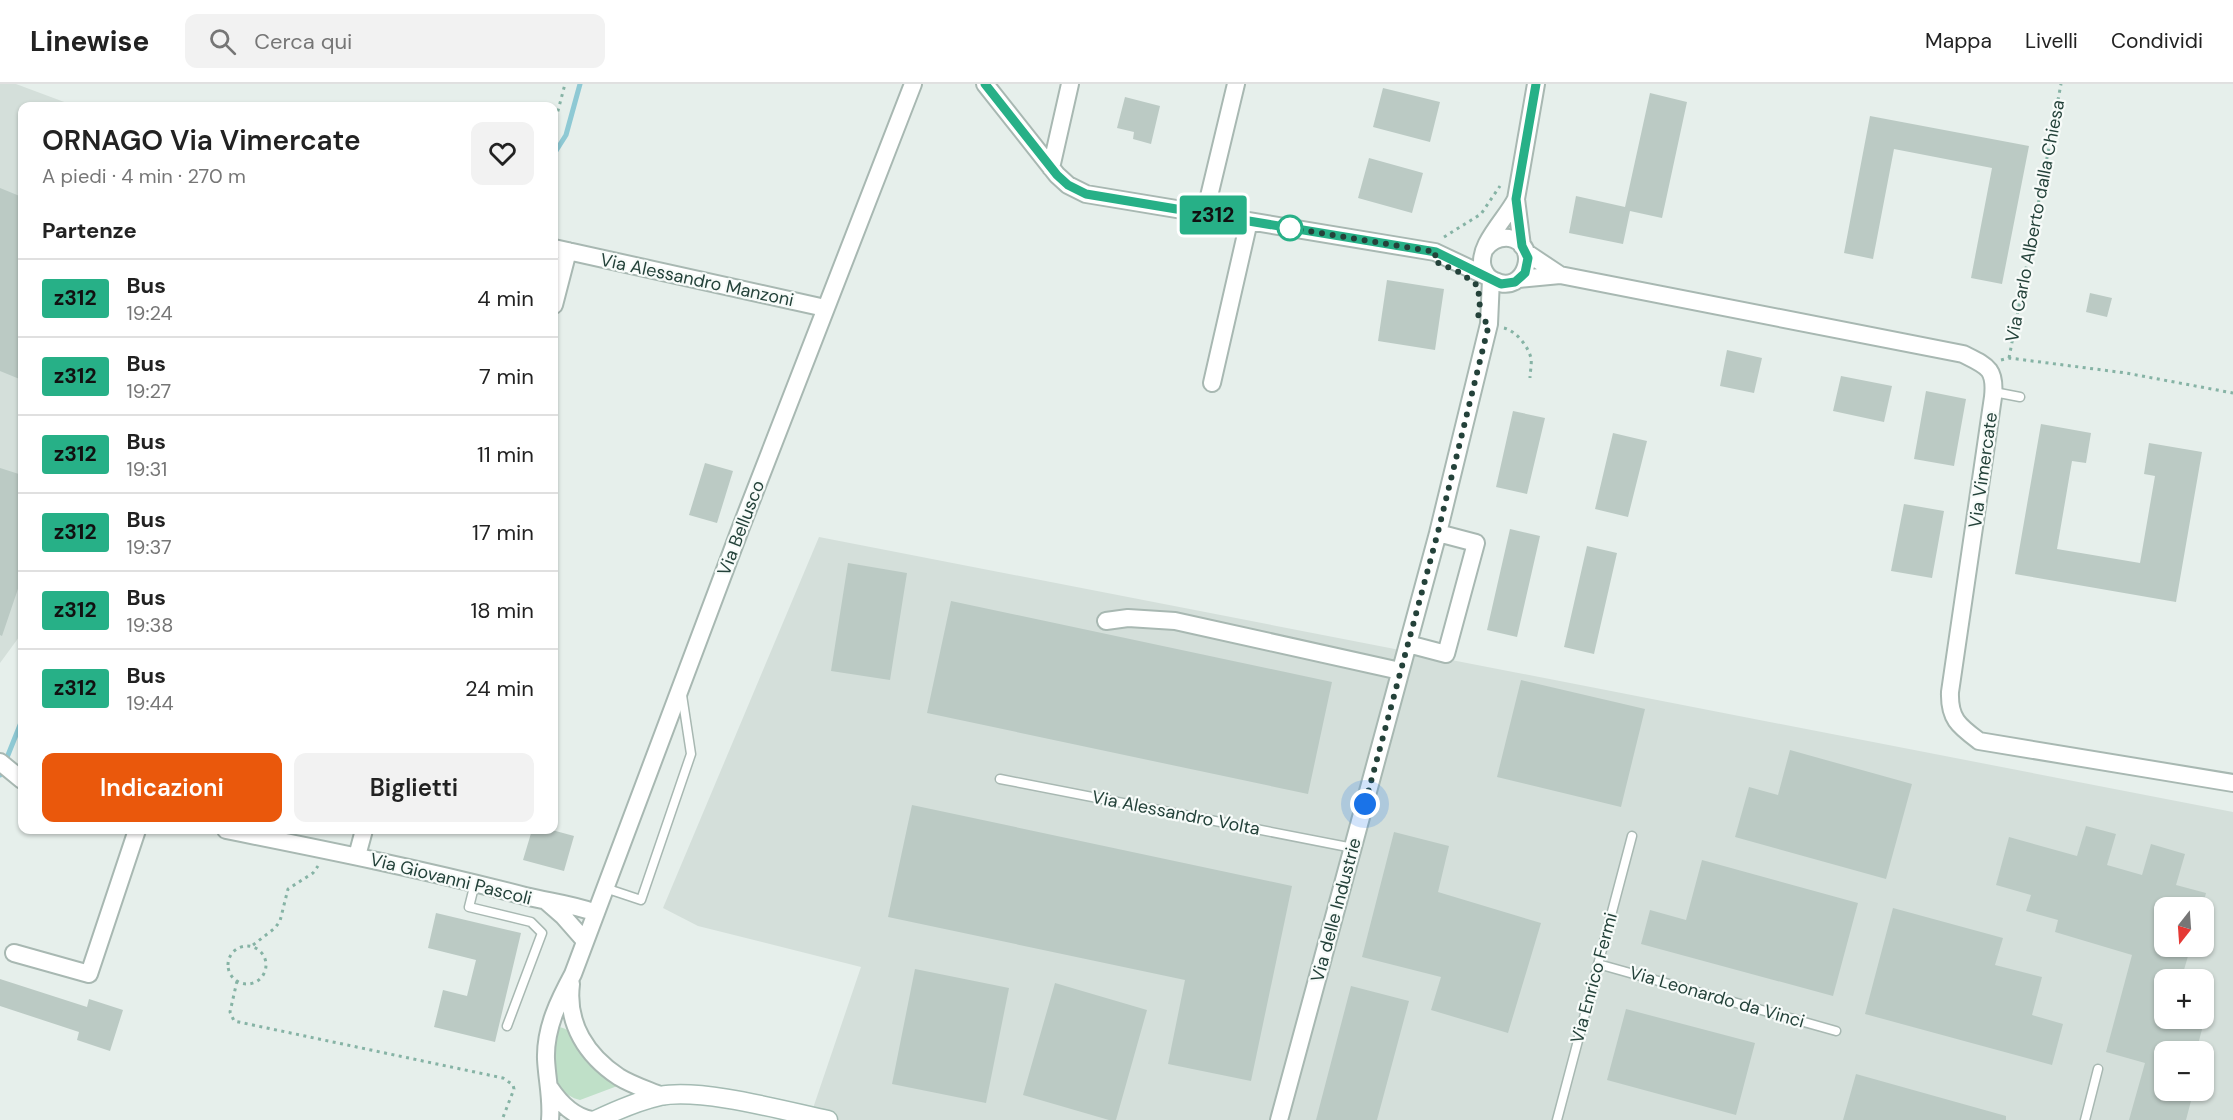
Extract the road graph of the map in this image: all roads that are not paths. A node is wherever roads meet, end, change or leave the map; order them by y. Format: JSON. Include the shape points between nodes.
{"nodes":[{"id":1,"x":914,"y":84,"type":"edge"},
{"id":2,"x":985,"y":84,"type":"edge"},
{"id":3,"x":1070,"y":84,"type":"edge"},
{"id":4,"x":1236,"y":84,"type":"edge"},
{"id":5,"x":1536,"y":84,"type":"edge"},
{"id":6,"x":1051,"y":168,"type":"junction"},
{"id":7,"x":1516,"y":199,"type":"junction"},
{"id":8,"x":1205,"y":213,"type":"junction"},
{"id":9,"x":1249,"y":220,"type":"junction"},
{"id":10,"x":1485,"y":249,"type":"junction"},
{"id":11,"x":1524,"y":249,"type":"junction"},
{"id":12,"x":561,"y":250,"type":"edge"},
{"id":13,"x":558,"y":274,"type":"edge"},
{"id":14,"x":1560,"y":275,"type":"junction"},
{"id":15,"x":1490,"y":278,"type":"junction"},
{"id":16,"x":1519,"y":279,"type":"junction"},
{"id":17,"x":825,"y":308,"type":"junction"},
{"id":18,"x":1212,"y":382,"type":"dead end"},
{"id":19,"x":1994,"y":392,"type":"junction"},
{"id":20,"x":2019,"y":397,"type":"dead end"},
{"id":21,"x":1438,"y":532,"type":"junction"},
{"id":22,"x":1106,"y":621,"type":"dead end"},
{"id":23,"x":1408,"y":644,"type":"junction"},
{"id":24,"x":1400,"y":671,"type":"junction"},
{"id":25,"x":681,"y":687,"type":"junction"},
{"id":26,"x":0,"y":762,"type":"edge"},
{"id":27,"x":18,"y":777,"type":"edge"},
{"id":28,"x":1000,"y":779,"type":"dead end"},
{"id":29,"x":2233,"y":783,"type":"edge"},
{"id":30,"x":136,"y":834,"type":"edge"},
{"id":31,"x":247,"y":834,"type":"edge"},
{"id":32,"x":363,"y":834,"type":"edge"},
{"id":33,"x":1632,"y":836,"type":"dead end"},
{"id":34,"x":1353,"y":848,"type":"junction"},
{"id":35,"x":357,"y":856,"type":"junction"},
{"id":36,"x":475,"y":883,"type":"junction"},
{"id":37,"x":605,"y":888,"type":"junction"},
{"id":38,"x":546,"y":902,"type":"junction"},
{"id":39,"x":596,"y":913,"type":"junction"},
{"id":40,"x":585,"y":941,"type":"junction"},
{"id":41,"x":14,"y":953,"type":"dead end"},
{"id":42,"x":1598,"y":964,"type":"junction"},
{"id":43,"x":573,"y":974,"type":"junction"},
{"id":44,"x":507,"y":1026,"type":"dead end"},
{"id":45,"x":1836,"y":1031,"type":"dead end"},
{"id":46,"x":2098,"y":1069,"type":"dead end"},
{"id":47,"x":550,"y":1088,"type":"junction"},
{"id":48,"x":662,"y":1096,"type":"junction"},
{"id":49,"x":550,"y":1120,"type":"edge"},
{"id":50,"x":594,"y":1120,"type":"edge"},
{"id":51,"x":828,"y":1120,"type":"edge"},
{"id":52,"x":1279,"y":1120,"type":"edge"},
{"id":53,"x":1557,"y":1120,"type":"edge"},
{"id":54,"x":2085,"y":1120,"type":"edge"}],
"edges":[{"from":1,"to":17,"type":"street","name":"Via Bellusco"},
{"from":2,"to":6,"type":"street"},
{"from":3,"to":6,"type":"street"},
{"from":4,"to":8,"type":"street"},
{"from":5,"to":7,"type":"street"},
{"from":6,"to":8,"type":"street","via":[[1068,185],[1086,194]]},
{"from":7,"to":10,"type":"street"},
{"from":7,"to":11,"type":"street"},
{"from":8,"to":9,"type":"street"},
{"from":9,"to":15,"type":"street","via":[[1436,252]]},
{"from":9,"to":18,"type":"street"},
{"from":10,"to":11,"type":"street","via":[[1502,238],[1513,239]]},
{"from":10,"to":15,"type":"street","via":[[1482,262]]},
{"from":11,"to":14,"type":"street"},
{"from":11,"to":16,"type":"street","via":[[1527,267]]},
{"from":12,"to":13,"type":"street","name":"Via Alessandro Manzoni"},
{"from":12,"to":17,"type":"street","name":"Via Alessandro Manzoni"},
{"from":14,"to":16,"type":"street"},
{"from":14,"to":19,"type":"street","name":"Via Vimercate","via":[[1963,354],[1986,365]]},
{"from":15,"to":16,"type":"street","via":[[1506,284]]},
{"from":15,"to":21,"type":"street","name":"Via delle Industrie","via":[[1489,324]]},
{"from":17,"to":25,"type":"street","name":"Via Bellusco"},
{"from":19,"to":20,"type":"lane"},
{"from":19,"to":29,"type":"street","name":"Via Vimercate","via":[[1949,709],[1963,729],[1979,741]]},
{"from":21,"to":23,"type":"street","name":"Via delle Industrie"},
{"from":21,"to":23,"type":"street","via":[[1476,543],[1446,654]]},
{"from":22,"to":24,"type":"street","via":[[1175,621]]},
{"from":23,"to":24,"type":"street","name":"Via delle Industrie"},
{"from":24,"to":34,"type":"street","name":"Via delle Industrie"},
{"from":25,"to":37,"type":"street","name":"Via Bellusco"},
{"from":25,"to":37,"type":"lane","via":[[691,754],[641,900]]},
{"from":26,"to":27,"type":"street"},
{"from":28,"to":34,"type":"lane","name":"Via Alessandro Volta"},
{"from":30,"to":41,"type":"street","via":[[89,974]]},
{"from":31,"to":35,"type":"street","name":"Via Giovanni Pascoli"},
{"from":32,"to":35,"type":"street","name":"Via Giovanni Pascoli"},
{"from":33,"to":42,"type":"lane","name":"Via Enrico Fermi"},
{"from":34,"to":52,"type":"street","name":"Via delle Industrie"},
{"from":35,"to":36,"type":"street","name":"Via Giovanni Pascoli"},
{"from":36,"to":38,"type":"street","name":"Via Giovanni Pascoli"},
{"from":36,"to":44,"type":"lane","via":[[469,907],[531,922],[542,933]]},
{"from":37,"to":39,"type":"street","name":"Via Bellusco"},
{"from":38,"to":39,"type":"street","name":"Via Giovanni Pascoli","via":[[570,904]]},
{"from":38,"to":40,"type":"street","name":"Via Giovanni Pascoli"},
{"from":39,"to":40,"type":"street","name":"Via Bellusco"},
{"from":40,"to":43,"type":"street","name":"Via Bellusco"},
{"from":42,"to":45,"type":"lane","name":"Via Leonardo da Vinci"},
{"from":42,"to":53,"type":"lane","name":"Via Enrico Fermi"},
{"from":43,"to":47,"type":"street","name":"Via Bellusco","via":[[548,1032]]},
{"from":43,"to":48,"type":"street","name":"Via Bellusco","via":[[572,1015],[591,1053],[621,1078]]},
{"from":46,"to":54,"type":"lane"},
{"from":47,"to":49,"type":"street","name":"Via Bellusco"},
{"from":47,"to":50,"type":"street","via":[[570,1110]]},
{"from":48,"to":50,"type":"main road"},
{"from":48,"to":51,"type":"main road","via":[[717,1098]]}]}
